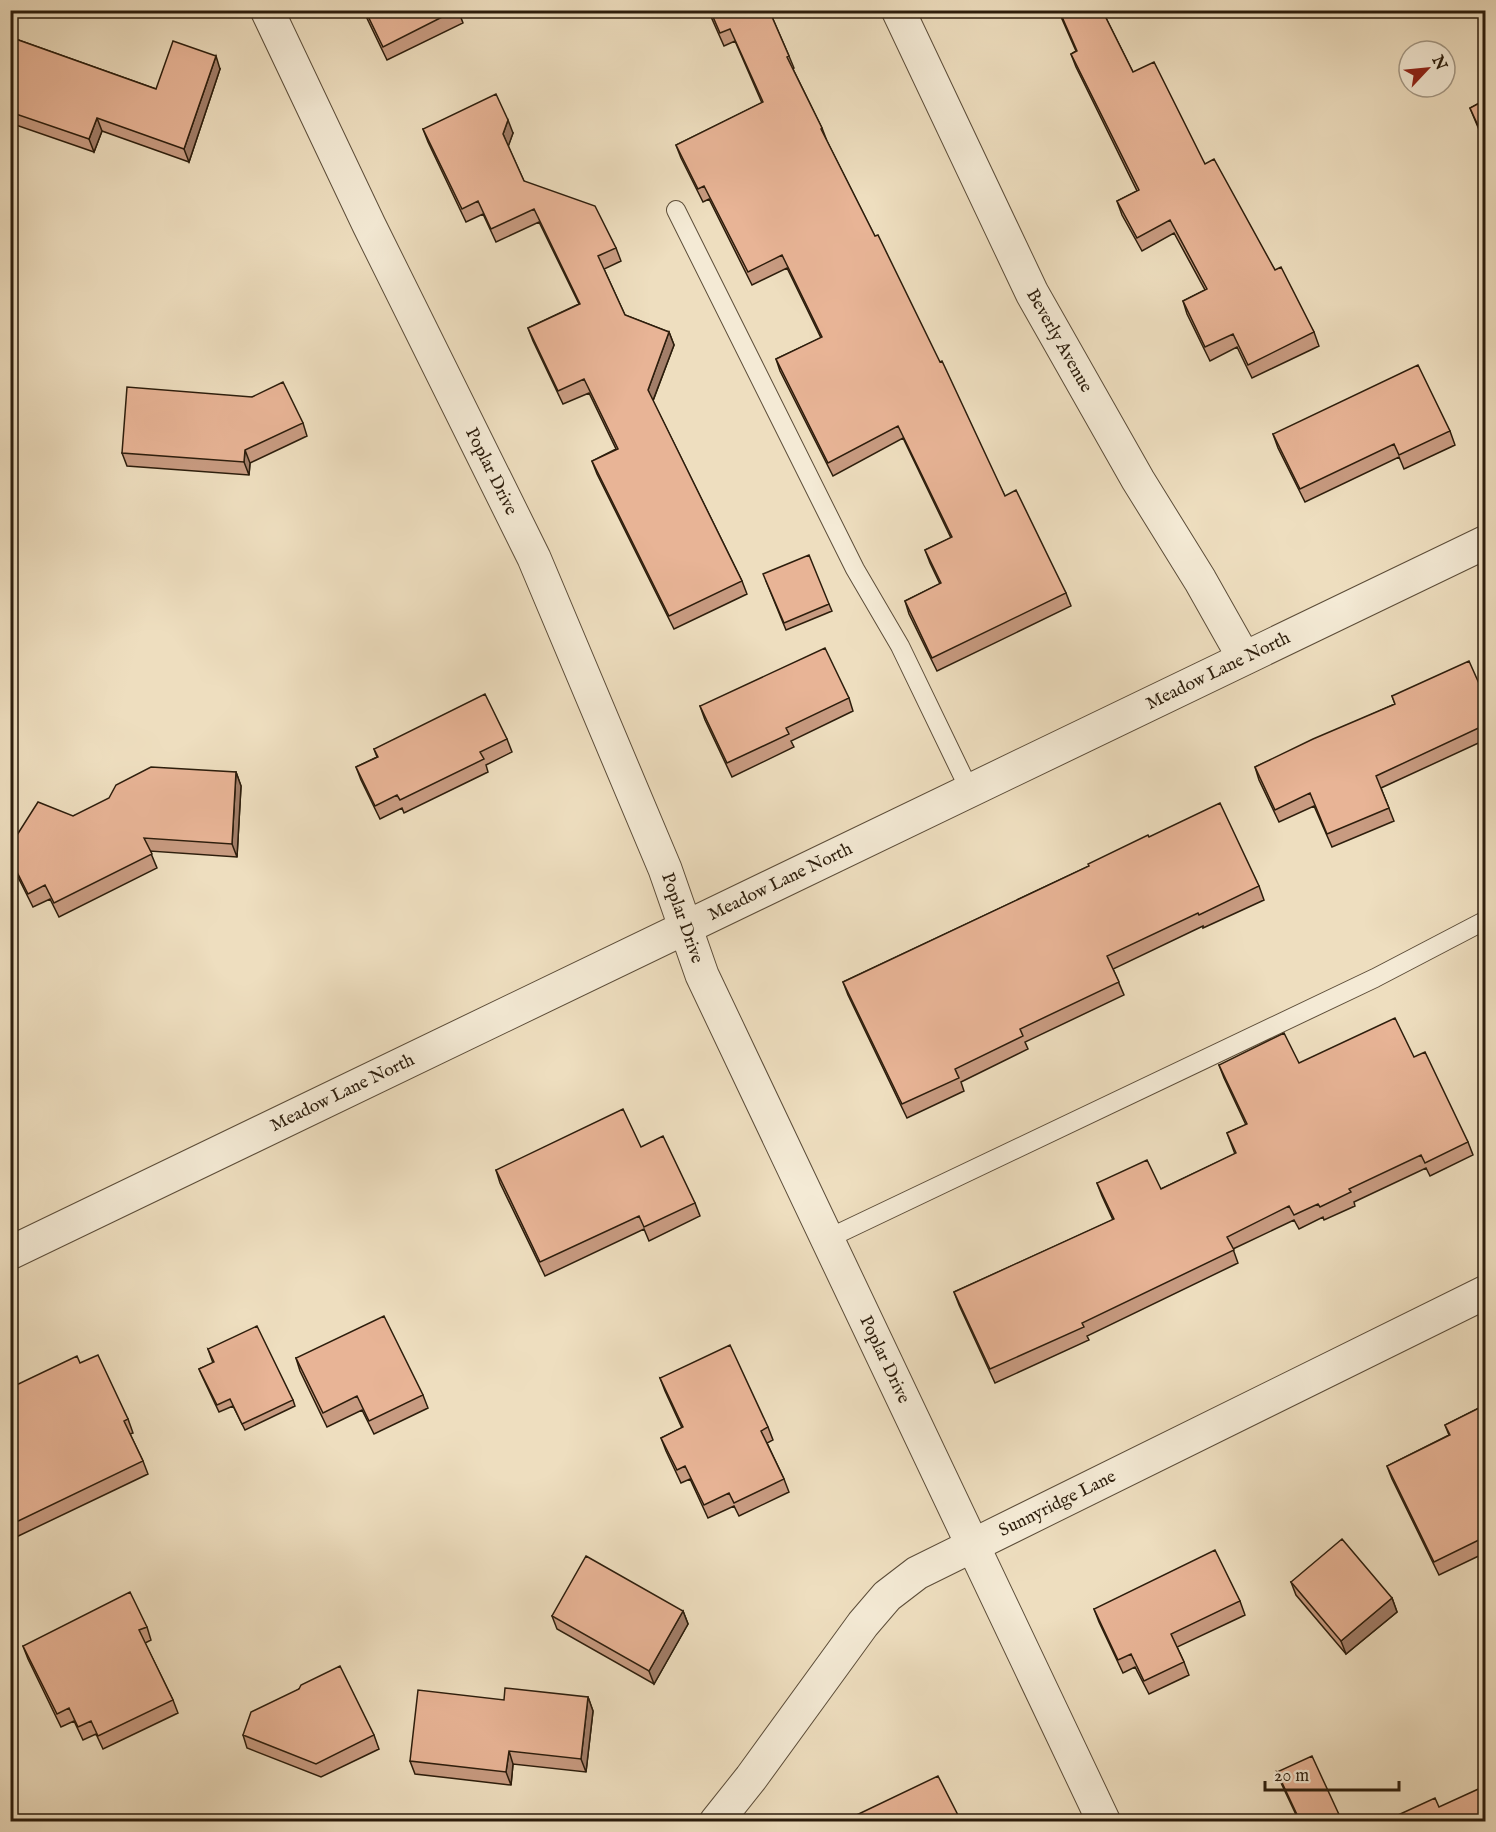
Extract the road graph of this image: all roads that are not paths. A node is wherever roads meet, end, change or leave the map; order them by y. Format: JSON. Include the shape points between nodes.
{"nodes":[{"id":1,"x":267,"y":10,"type":"edge"},
{"id":2,"x":898,"y":10,"type":"edge"},
{"id":3,"x":676,"y":210,"type":"dead end"},
{"id":4,"x":1485,"y":542,"type":"edge"},
{"id":5,"x":1244,"y":658,"type":"junction"},
{"id":6,"x":970,"y":791,"type":"junction"},
{"id":7,"x":1485,"y":920,"type":"edge"},
{"id":8,"x":686,"y":928,"type":"junction"},
{"id":9,"x":827,"y":1239,"type":"junction"},
{"id":10,"x":10,"y":1253,"type":"edge"},
{"id":11,"x":1485,"y":1292,"type":"edge"},
{"id":12,"x":973,"y":1544,"type":"junction"},
{"id":13,"x":716,"y":1821,"type":"edge"},
{"id":14,"x":1104,"y":1821,"type":"edge"}],
"edges":[{"from":1,"to":8,"type":"street","name":"Poplar Drive","via":[[534,558]]},
{"from":2,"to":5,"type":"street","name":"Beverly Avenue","via":[[1032,293]]},
{"from":3,"to":6,"type":"lane","via":[[855,569],[900,646]]},
{"from":4,"to":5,"type":"street","name":"Meadow Lane North"},
{"from":5,"to":6,"type":"street","name":"Meadow Lane North"},
{"from":6,"to":8,"type":"street","name":"Meadow Lane North"},
{"from":7,"to":9,"type":"lane","via":[[1375,978]]},
{"from":8,"to":9,"type":"street","name":"Poplar Drive","via":[[702,975]]},
{"from":8,"to":10,"type":"street","name":"Meadow Lane North"},
{"from":9,"to":12,"type":"street","name":"Poplar Drive"},
{"from":11,"to":12,"type":"street","name":"Sunnyridge Lane"},
{"from":12,"to":13,"type":"street","name":"Sunnyridge Lane","via":[[917,1573],[887,1596]]},
{"from":12,"to":14,"type":"street","name":"Poplar Drive"}]}
